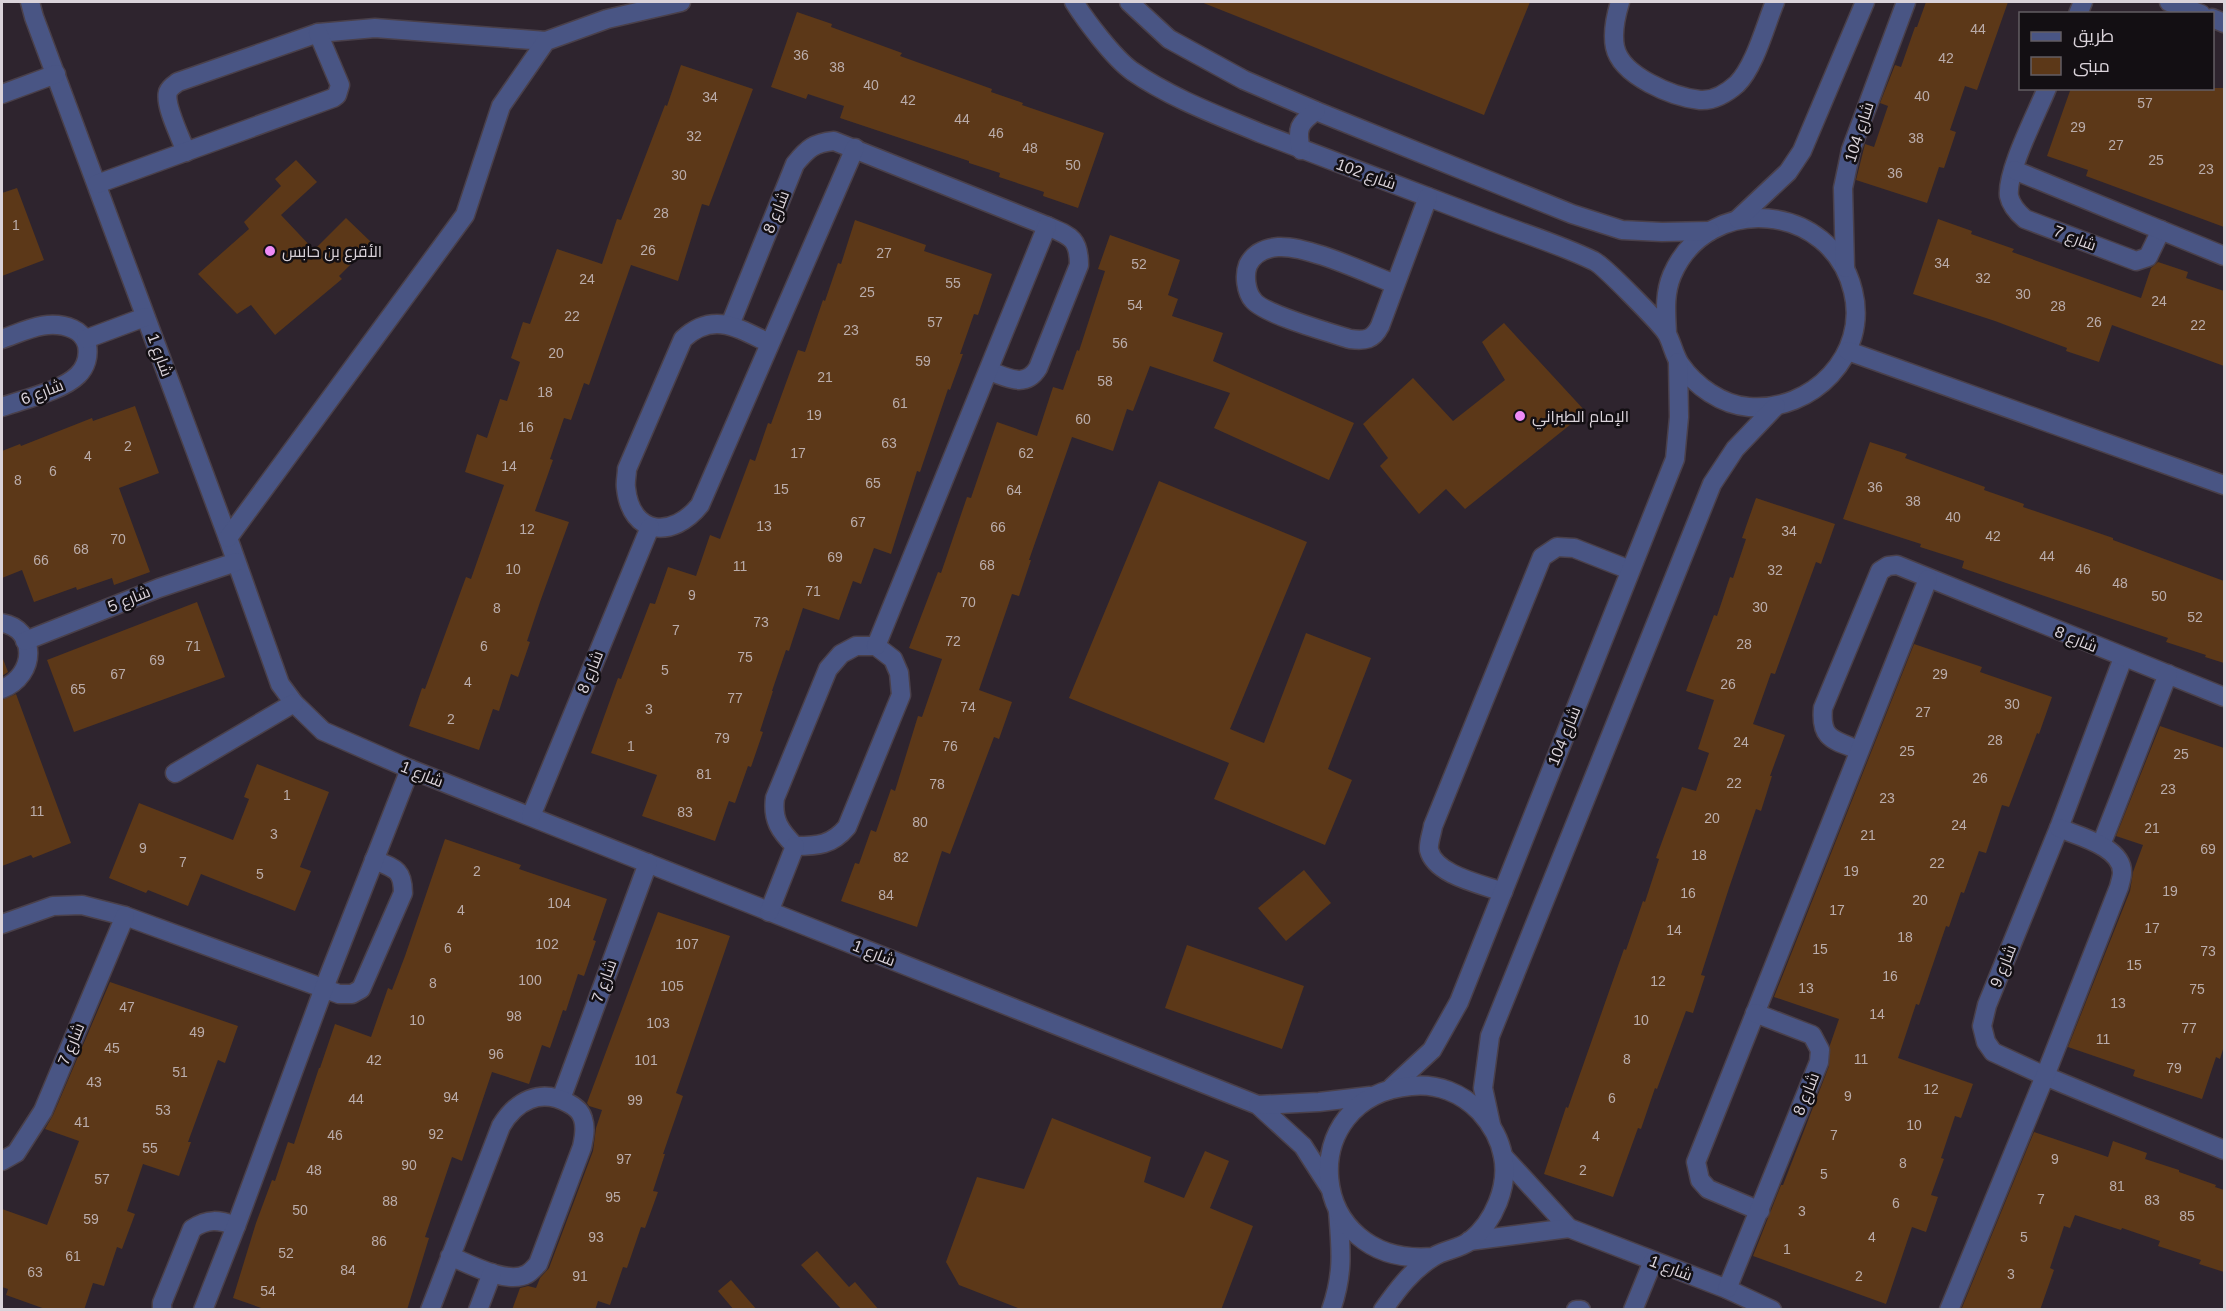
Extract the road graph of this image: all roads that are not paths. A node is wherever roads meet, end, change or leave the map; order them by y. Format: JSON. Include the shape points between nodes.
{"nodes":[{"id":1,"x":30,"y":2,"type":"edge"},
{"id":2,"x":681,"y":2,"type":"edge"},
{"id":3,"x":1074,"y":2,"type":"edge"},
{"id":4,"x":1129,"y":2,"type":"edge"},
{"id":5,"x":1620,"y":2,"type":"edge"},
{"id":6,"x":1775,"y":2,"type":"edge"},
{"id":7,"x":1865,"y":2,"type":"edge"},
{"id":8,"x":1906,"y":2,"type":"edge"},
{"id":9,"x":2169,"y":2,"type":"edge"},
{"id":10,"x":2195,"y":12,"type":"edge"},
{"id":11,"x":318,"y":33,"type":"junction"},
{"id":12,"x":546,"y":41,"type":"junction"},
{"id":13,"x":56,"y":74,"type":"junction"},
{"id":14,"x":2046,"y":90,"type":"edge"},
{"id":15,"x":2,"y":94,"type":"edge"},
{"id":16,"x":1316,"y":111,"type":"junction"},
{"id":17,"x":855,"y":148,"type":"junction"},
{"id":18,"x":1301,"y":150,"type":"junction"},
{"id":19,"x":186,"y":152,"type":"junction"},
{"id":20,"x":2014,"y":170,"type":"junction"},
{"id":21,"x":97,"y":184,"type":"junction"},
{"id":22,"x":1428,"y":197,"type":"junction"},
{"id":23,"x":1738,"y":219,"type":"junction"},
{"id":24,"x":1047,"y":226,"type":"junction"},
{"id":25,"x":2161,"y":230,"type":"junction"},
{"id":26,"x":1710,"y":231,"type":"junction"},
{"id":27,"x":2224,"y":256,"type":"edge"},
{"id":28,"x":1845,"y":268,"type":"junction"},
{"id":29,"x":1395,"y":284,"type":"junction"},
{"id":30,"x":146,"y":317,"type":"junction"},
{"id":31,"x":730,"y":325,"type":"junction"},
{"id":32,"x":1666,"y":333,"type":"junction"},
{"id":33,"x":2,"y":339,"type":"edge"},
{"id":34,"x":86,"y":339,"type":"junction"},
{"id":35,"x":769,"y":343,"type":"junction"},
{"id":36,"x":1848,"y":351,"type":"junction"},
{"id":37,"x":1678,"y":362,"type":"junction"},
{"id":38,"x":988,"y":371,"type":"junction"},
{"id":39,"x":1776,"y":406,"type":"junction"},
{"id":40,"x":2,"y":407,"type":"edge"},
{"id":41,"x":2224,"y":485,"type":"edge"},
{"id":42,"x":650,"y":527,"type":"junction"},
{"id":43,"x":228,"y":538,"type":"junction"},
{"id":44,"x":236,"y":562,"type":"junction"},
{"id":45,"x":1630,"y":570,"type":"junction"},
{"id":46,"x":1928,"y":579,"type":"junction"},
{"id":47,"x":2,"y":623,"type":"edge"},
{"id":48,"x":25,"y":641,"type":"junction"},
{"id":49,"x":876,"y":646,"type":"junction"},
{"id":50,"x":2123,"y":658,"type":"junction"},
{"id":51,"x":2168,"y":674,"type":"junction"},
{"id":52,"x":2,"y":689,"type":"edge"},
{"id":53,"x":2224,"y":697,"type":"edge"},
{"id":54,"x":294,"y":703,"type":"junction"},
{"id":55,"x":1859,"y":750,"type":"junction"},
{"id":56,"x":410,"y":769,"type":"junction"},
{"id":57,"x":175,"y":773,"type":"dead end"},
{"id":58,"x":531,"y":816,"type":"junction"},
{"id":59,"x":2059,"y":828,"type":"junction"},
{"id":60,"x":2101,"y":845,"type":"junction"},
{"id":61,"x":795,"y":846,"type":"junction"},
{"id":62,"x":374,"y":860,"type":"junction"},
{"id":63,"x":648,"y":863,"type":"junction"},
{"id":64,"x":1503,"y":892,"type":"junction"},
{"id":65,"x":770,"y":912,"type":"junction"},
{"id":66,"x":125,"y":916,"type":"junction"},
{"id":67,"x":2,"y":924,"type":"edge"},
{"id":68,"x":324,"y":988,"type":"junction"},
{"id":69,"x":1755,"y":1013,"type":"junction"},
{"id":70,"x":2045,"y":1076,"type":"junction"},
{"id":71,"x":1392,"y":1087,"type":"junction"},
{"id":72,"x":1371,"y":1096,"type":"junction"},
{"id":73,"x":561,"y":1099,"type":"junction"},
{"id":74,"x":1258,"y":1105,"type":"junction"},
{"id":75,"x":1491,"y":1125,"type":"junction"},
{"id":76,"x":2224,"y":1150,"type":"edge"},
{"id":77,"x":1503,"y":1156,"type":"junction"},
{"id":78,"x":2,"y":1161,"type":"edge"},
{"id":79,"x":1330,"y":1188,"type":"junction"},
{"id":80,"x":1337,"y":1209,"type":"junction"},
{"id":81,"x":1760,"y":1211,"type":"junction"},
{"id":82,"x":236,"y":1226,"type":"junction"},
{"id":83,"x":1569,"y":1228,"type":"junction"},
{"id":84,"x":1469,"y":1241,"type":"junction"},
{"id":85,"x":450,"y":1256,"type":"junction"},
{"id":86,"x":1432,"y":1257,"type":"junction"},
{"id":87,"x":1653,"y":1261,"type":"junction"},
{"id":88,"x":492,"y":1273,"type":"junction"},
{"id":89,"x":1727,"y":1289,"type":"junction"},
{"id":90,"x":162,"y":1310,"type":"edge"},
{"id":91,"x":203,"y":1310,"type":"edge"},
{"id":92,"x":430,"y":1310,"type":"edge"},
{"id":93,"x":478,"y":1310,"type":"edge"},
{"id":94,"x":1331,"y":1310,"type":"edge"},
{"id":95,"x":1383,"y":1310,"type":"edge"},
{"id":96,"x":1576,"y":1310,"type":"edge"},
{"id":97,"x":1581,"y":1310,"type":"edge"},
{"id":98,"x":1633,"y":1310,"type":"edge"},
{"id":99,"x":1772,"y":1310,"type":"edge"},
{"id":100,"x":1949,"y":1310,"type":"edge"}],
"edges":[{"from":1,"to":13,"type":"street","name":"شارع 1"},
{"from":2,"to":12,"type":"street","via":[[607,19]]},
{"from":3,"to":18,"type":"street","name":"شارع 102","via":[[1087,23],[1130,69],[1191,104]]},
{"from":4,"to":16,"type":"street","via":[[1169,39],[1244,80]]},
{"from":5,"to":6,"type":"street","via":[[1614,29],[1615,48],[1622,62],[1643,81],[1701,100],[1718,97],[1747,72]]},
{"from":7,"to":23,"type":"street","via":[[1802,151],[1788,172]]},
{"from":8,"to":28,"type":"street","name":"شارع 104","via":[[1851,150],[1843,188]]},
{"from":9,"to":10,"type":"street"},
{"from":11,"to":12,"type":"street","via":[[375,28]]},
{"from":11,"to":19,"type":"street","via":[[171,87],[168,102]]},
{"from":11,"to":19,"type":"street","via":[[340,85],[337,95]]},
{"from":12,"to":43,"type":"street","via":[[501,106],[465,215]]},
{"from":13,"to":15,"type":"street"},
{"from":13,"to":21,"type":"street","name":"شارع 1"},
{"from":14,"to":20,"type":"street","name":"شارع 7"},
{"from":16,"to":18,"type":"street","via":[[1300,126]]},
{"from":16,"to":26,"type":"street","via":[[1572,214],[1622,230]]},
{"from":17,"to":24,"type":"street","name":"شارع 8"},
{"from":17,"to":31,"type":"street","name":"شارع 8","via":[[834,141],[816,143],[795,164]]},
{"from":17,"to":35,"type":"street"},
{"from":18,"to":22,"type":"street","name":"شارع 102"},
{"from":19,"to":21,"type":"street"},
{"from":20,"to":25,"type":"street"},
{"from":20,"to":25,"type":"street","name":"شارع 7","via":[[2009,199],[2025,219],[2136,261],[2148,257]]},
{"from":21,"to":30,"type":"street","name":"شارع 1"},
{"from":22,"to":29,"type":"street"},
{"from":22,"to":32,"type":"street","name":"شارع 102","via":[[1597,262]]},
{"from":23,"to":26,"type":"street"},
{"from":23,"to":28,"type":"street","via":[[1768,217],[1807,229],[1827,244]]},
{"from":24,"to":38,"type":"street"},
{"from":24,"to":38,"type":"street","name":"شارع 8","via":[[1076,243],[1079,265],[1038,368],[1033,377],[1022,380]]},
{"from":25,"to":27,"type":"street"},
{"from":26,"to":32,"type":"street","via":[[1687,250],[1672,275],[1665,300]]},
{"from":28,"to":36,"type":"street","via":[[1854,293],[1855,314]]},
{"from":29,"to":29,"type":"street","via":[[1298,248],[1263,250],[1253,257],[1246,276],[1253,301],[1266,309],[1364,341],[1375,335]]},
{"from":30,"to":34,"type":"street"},
{"from":30,"to":43,"type":"street","name":"شارع 1"},
{"from":31,"to":35,"type":"street"},
{"from":31,"to":42,"type":"street","via":[[709,324],[683,339],[627,469],[625,487],[630,505]]},
{"from":32,"to":37,"type":"street"},
{"from":33,"to":34,"type":"street","via":[[51,323],[76,330]]},
{"from":34,"to":40,"type":"street","name":"شارع 6","via":[[86,364],[67,384]]},
{"from":35,"to":42,"type":"street","via":[[700,505],[678,525]]},
{"from":36,"to":39,"type":"street","via":[[1833,375],[1808,395]]},
{"from":36,"to":41,"type":"street"},
{"from":37,"to":39,"type":"street","via":[[1698,385],[1724,401],[1748,407]]},
{"from":37,"to":45,"type":"street","name":"شارع 104","via":[[1675,459]]},
{"from":38,"to":49,"type":"street"},
{"from":39,"to":75,"type":"street","via":[[1735,449],[1712,484],[1490,1036],[1483,1088]]},
{"from":42,"to":58,"type":"street","name":"شارع 8"},
{"from":43,"to":44,"type":"street","name":"شارع 1"},
{"from":44,"to":48,"type":"street","name":"شارع 5"},
{"from":44,"to":54,"type":"street","name":"شارع 1","via":[[280,684]]},
{"from":45,"to":64,"type":"street","name":"شارع 104"},
{"from":45,"to":64,"type":"street","via":[[1574,548],[1557,547],[1542,557],[1433,826],[1428,848],[1433,860],[1450,873]]},
{"from":46,"to":50,"type":"street","name":"شارع 8"},
{"from":46,"to":55,"type":"street"},
{"from":46,"to":55,"type":"street","name":"شارع 8","via":[[1897,565],[1880,571],[1823,708],[1822,721],[1831,740]]},
{"from":47,"to":48,"type":"street","via":[[17,630]]},
{"from":48,"to":52,"type":"street","via":[[28,665],[21,676]]},
{"from":49,"to":61,"type":"street","via":[[856,646],[841,654],[828,669],[775,798],[775,821]]},
{"from":49,"to":61,"type":"street","via":[[893,659],[901,695],[847,827],[837,838],[824,843]]},
{"from":50,"to":51,"type":"street","name":"شارع 8"},
{"from":50,"to":59,"type":"street","name":"شارع 9"},
{"from":51,"to":53,"type":"street","name":"شارع 8"},
{"from":51,"to":60,"type":"street"},
{"from":54,"to":56,"type":"street","name":"شارع 1","via":[[323,731]]},
{"from":54,"to":57,"type":"street"},
{"from":55,"to":69,"type":"street"},
{"from":56,"to":58,"type":"street","name":"شارع 1"},
{"from":56,"to":62,"type":"street"},
{"from":58,"to":63,"type":"street","name":"شارع 1"},
{"from":59,"to":60,"type":"street"},
{"from":59,"to":70,"type":"street","name":"شارع 9","via":[[1982,1026],[1986,1042],[1994,1052]]},
{"from":60,"to":70,"type":"street","via":[[2116,856],[2123,871]]},
{"from":61,"to":65,"type":"street"},
{"from":62,"to":68,"type":"street"},
{"from":62,"to":68,"type":"street","via":[[397,869],[403,880],[403,893],[361,989],[339,994]]},
{"from":63,"to":65,"type":"street","name":"شارع 1"},
{"from":63,"to":73,"type":"street","name":"شارع 7"},
{"from":64,"to":71,"type":"street","name":"شارع 104","via":[[1459,1002],[1432,1050]]},
{"from":65,"to":74,"type":"street","name":"شارع 1"},
{"from":66,"to":67,"type":"street","via":[[67,905]]},
{"from":66,"to":68,"type":"street"},
{"from":66,"to":78,"type":"street","name":"شارع 7","via":[[43,1111],[16,1153]]},
{"from":68,"to":82,"type":"street"},
{"from":69,"to":81,"type":"street","via":[[1696,1162],[1700,1180],[1708,1190]]},
{"from":69,"to":81,"type":"street","name":"شارع 8","via":[[1812,1035],[1820,1050],[1819,1062]]},
{"from":70,"to":76,"type":"street"},
{"from":70,"to":100,"type":"street"},
{"from":71,"to":72,"type":"street"},
{"from":71,"to":75,"type":"street","via":[[1424,1084],[1448,1089],[1472,1103]]},
{"from":72,"to":74,"type":"street","name":"شارع 1"},
{"from":72,"to":79,"type":"street","via":[[1351,1113],[1335,1137],[1329,1162]]},
{"from":73,"to":85,"type":"street","via":[[534,1097],[508,1114]]},
{"from":73,"to":88,"type":"street","via":[[575,1107],[583,1118],[585,1134],[538,1264],[528,1274],[517,1277]]},
{"from":74,"to":79,"type":"street","name":"شارع 1","via":[[1303,1146]]},
{"from":75,"to":77,"type":"street"},
{"from":77,"to":83,"type":"street","name":"شارع 1"},
{"from":77,"to":84,"type":"street","via":[[1503,1189],[1490,1220]]},
{"from":79,"to":80,"type":"street"},
{"from":80,"to":86,"type":"street","via":[[1368,1244],[1392,1256]]},
{"from":80,"to":94,"type":"street","via":[[1342,1255],[1340,1285]]},
{"from":81,"to":89,"type":"street","name":"شارع 8"},
{"from":82,"to":90,"type":"street","via":[[211,1220],[192,1229]]},
{"from":82,"to":91,"type":"street"},
{"from":83,"to":84,"type":"street","name":"شارع 1"},
{"from":83,"to":87,"type":"street","name":"شارع 1"},
{"from":84,"to":86,"type":"street"},
{"from":85,"to":88,"type":"street"},
{"from":85,"to":92,"type":"street"},
{"from":86,"to":95,"type":"street","via":[[1401,1284]]},
{"from":87,"to":89,"type":"street","name":"شارع 1"},
{"from":87,"to":98,"type":"street"},
{"from":88,"to":93,"type":"street"},
{"from":89,"to":99,"type":"street","name":"شارع 1"},
{"from":96,"to":97,"type":"street"}]}
